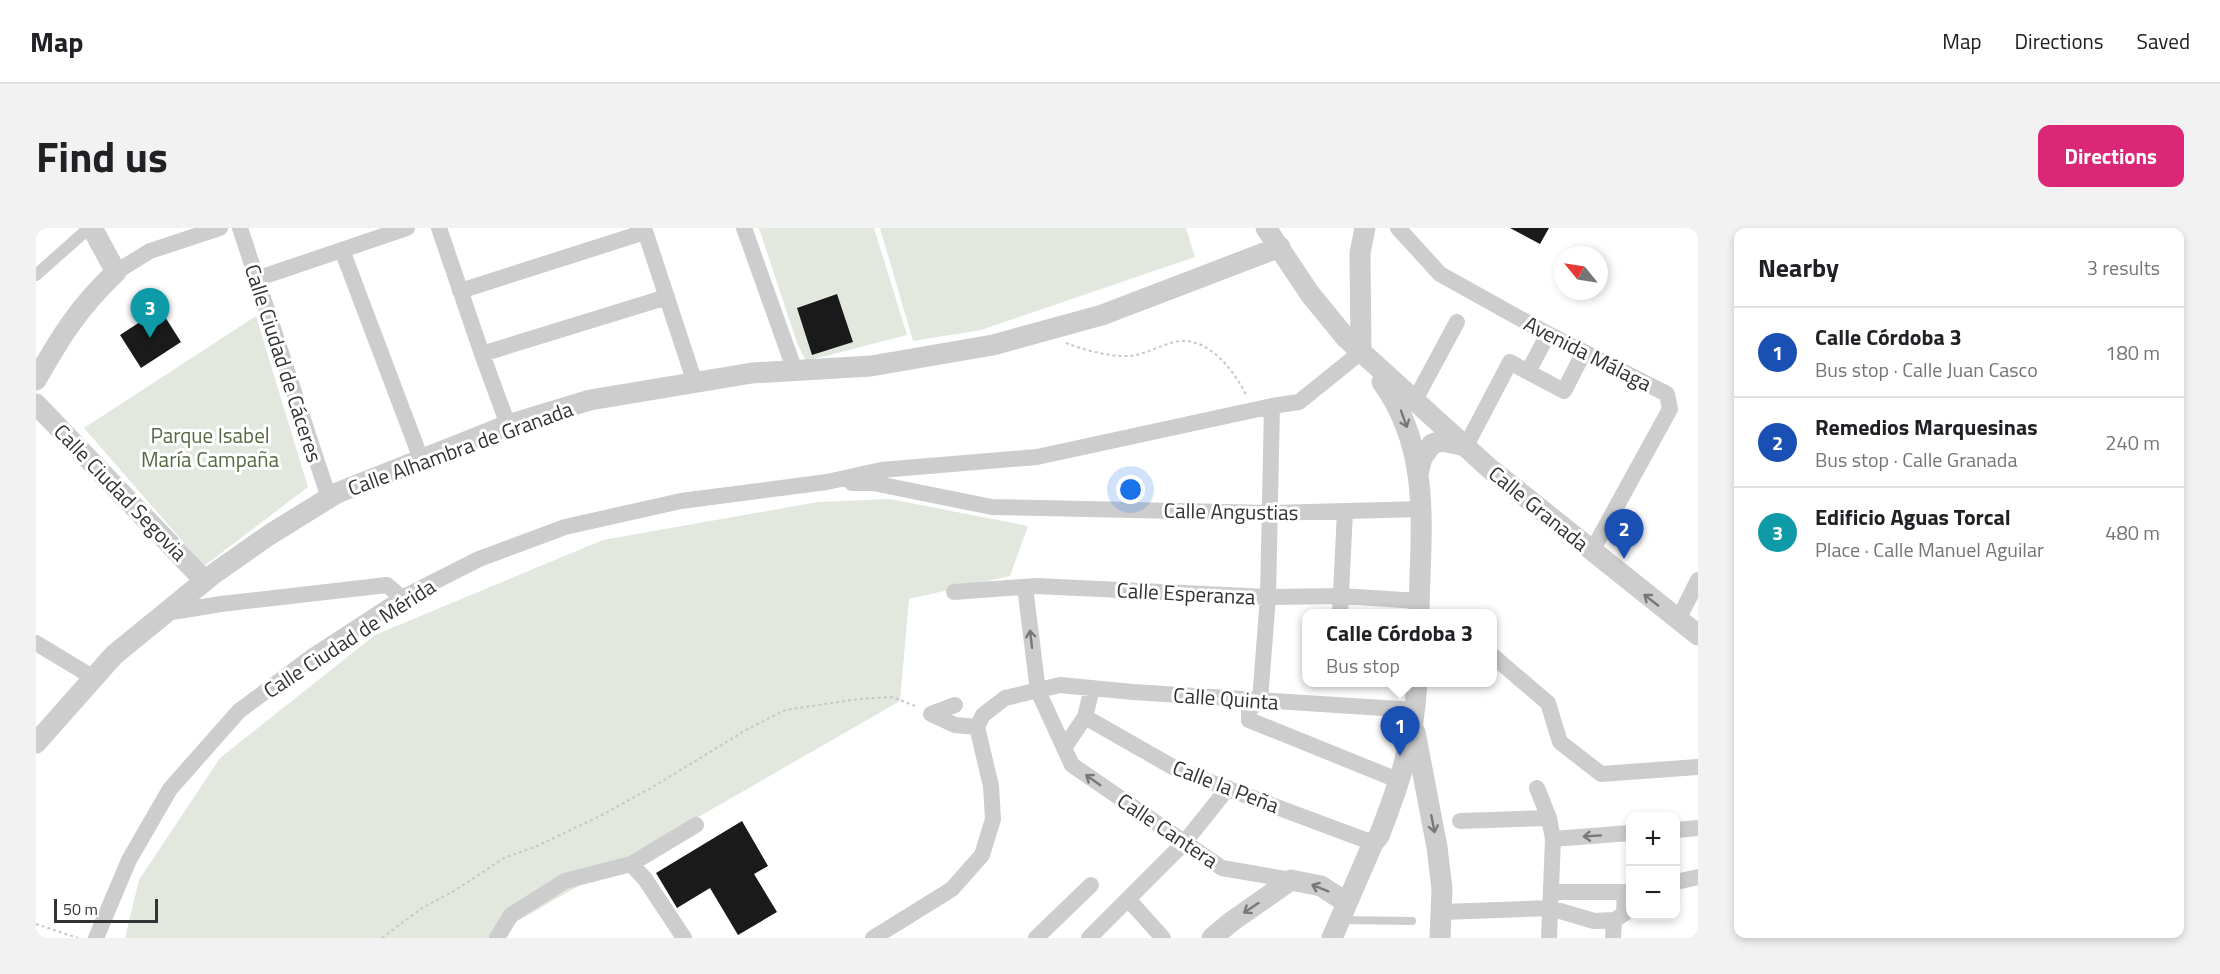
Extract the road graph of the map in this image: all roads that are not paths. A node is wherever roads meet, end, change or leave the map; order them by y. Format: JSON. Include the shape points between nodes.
{"nodes":[{"id":1,"x":90,"y":228,"type":"edge"},
{"id":2,"x":220,"y":228,"type":"edge"},
{"id":3,"x":240,"y":228,"type":"edge"},
{"id":4,"x":407,"y":228,"type":"edge"},
{"id":5,"x":744,"y":228,"type":"edge"},
{"id":6,"x":1266,"y":228,"type":"edge"},
{"id":7,"x":1365,"y":228,"type":"edge"},
{"id":8,"x":1398,"y":228,"type":"edge"},
{"id":9,"x":442,"y":229,"type":"edge"},
{"id":10,"x":644,"y":230,"type":"edge"},
{"id":11,"x":1280,"y":247,"type":"junction"},
{"id":12,"x":342,"y":250,"type":"junction"},
{"id":13,"x":116,"y":272,"type":"junction"},
{"id":14,"x":36,"y":275,"type":"edge"},
{"id":15,"x":256,"y":279,"type":"junction"},
{"id":16,"x":460,"y":291,"type":"junction"},
{"id":17,"x":667,"y":297,"type":"junction"},
{"id":18,"x":1457,"y":322,"type":"dead end"},
{"id":19,"x":1548,"y":334,"type":"junction"},
{"id":20,"x":1361,"y":352,"type":"junction"},
{"id":21,"x":1584,"y":352,"type":"junction"},
{"id":22,"x":482,"y":354,"type":"junction"},
{"id":23,"x":795,"y":371,"type":"junction"},
{"id":24,"x":1528,"y":372,"type":"junction"},
{"id":25,"x":36,"y":380,"type":"edge"},
{"id":26,"x":695,"y":383,"type":"junction"},
{"id":27,"x":1415,"y":400,"type":"junction"},
{"id":28,"x":36,"y":404,"type":"edge"},
{"id":29,"x":1272,"y":406,"type":"junction"},
{"id":30,"x":508,"y":425,"type":"junction"},
{"id":31,"x":1466,"y":446,"type":"junction"},
{"id":32,"x":421,"y":459,"type":"junction"},
{"id":33,"x":1418,"y":475,"type":"junction"},
{"id":34,"x":827,"y":483,"type":"junction"},
{"id":35,"x":329,"y":498,"type":"junction"},
{"id":36,"x":1422,"y":509,"type":"junction"},
{"id":37,"x":1345,"y":511,"type":"junction"},
{"id":38,"x":1271,"y":513,"type":"junction"},
{"id":39,"x":1592,"y":551,"type":"junction"},
{"id":40,"x":1698,"y":580,"type":"edge"},
{"id":41,"x":205,"y":581,"type":"junction"},
{"id":42,"x":1025,"y":587,"type":"junction"},
{"id":43,"x":954,"y":592,"type":"dead end"},
{"id":44,"x":1341,"y":596,"type":"junction"},
{"id":45,"x":1268,"y":597,"type":"junction"},
{"id":46,"x":402,"y":598,"type":"junction"},
{"id":47,"x":220,"y":604,"type":"junction"},
{"id":48,"x":1419,"y":607,"type":"edge"},
{"id":49,"x":1340,"y":609,"type":"edge"},
{"id":50,"x":166,"y":613,"type":"junction"},
{"id":51,"x":1678,"y":620,"type":"junction"},
{"id":52,"x":1698,"y":635,"type":"edge"},
{"id":53,"x":36,"y":643,"type":"edge"},
{"id":54,"x":1497,"y":659,"type":"edge"},
{"id":55,"x":94,"y":678,"type":"junction"},
{"id":56,"x":1416,"y":687,"type":"edge"},
{"id":57,"x":1092,"y":688,"type":"junction"},
{"id":58,"x":1038,"y":691,"type":"junction"},
{"id":59,"x":1260,"y":700,"type":"junction"},
{"id":60,"x":955,"y":705,"type":"dead end"},
{"id":61,"x":1085,"y":717,"type":"junction"},
{"id":62,"x":1414,"y":718,"type":"junction"},
{"id":63,"x":977,"y":727,"type":"junction"},
{"id":64,"x":36,"y":743,"type":"edge"},
{"id":65,"x":1064,"y":748,"type":"junction"},
{"id":66,"x":1698,"y":767,"type":"edge"},
{"id":67,"x":1400,"y":781,"type":"junction"},
{"id":68,"x":1228,"y":788,"type":"junction"},
{"id":69,"x":1537,"y":788,"type":"dead end"},
{"id":70,"x":1427,"y":794,"type":"junction"},
{"id":71,"x":1549,"y":818,"type":"junction"},
{"id":72,"x":1460,"y":821,"type":"dead end"},
{"id":73,"x":696,"y":825,"type":"dead end"},
{"id":74,"x":1698,"y":828,"type":"edge"},
{"id":75,"x":1680,"y":830,"type":"edge"},
{"id":76,"x":1626,"y":833,"type":"edge"},
{"id":77,"x":1553,"y":838,"type":"junction"},
{"id":78,"x":1184,"y":843,"type":"junction"},
{"id":79,"x":1373,"y":843,"type":"junction"},
{"id":80,"x":631,"y":864,"type":"junction"},
{"id":81,"x":1698,"y":877,"type":"edge"},
{"id":82,"x":1291,"y":880,"type":"junction"},
{"id":83,"x":1680,"y":881,"type":"edge"},
{"id":84,"x":1091,"y":885,"type":"dead end"},
{"id":85,"x":1626,"y":892,"type":"edge"},
{"id":86,"x":1128,"y":899,"type":"junction"},
{"id":87,"x":1551,"y":900,"type":"junction"},
{"id":88,"x":1626,"y":903,"type":"edge"},
{"id":89,"x":1442,"y":912,"type":"junction"},
{"id":90,"x":1339,"y":920,"type":"edge"},
{"id":91,"x":1614,"y":920,"type":"junction"},
{"id":92,"x":1412,"y":921,"type":"dead end"},
{"id":93,"x":96,"y":938,"type":"edge"},
{"id":94,"x":497,"y":938,"type":"edge"},
{"id":95,"x":684,"y":938,"type":"edge"},
{"id":96,"x":873,"y":938,"type":"edge"},
{"id":97,"x":1036,"y":938,"type":"edge"},
{"id":98,"x":1089,"y":938,"type":"edge"},
{"id":99,"x":1163,"y":938,"type":"edge"},
{"id":100,"x":1212,"y":938,"type":"edge"},
{"id":101,"x":1440,"y":938,"type":"edge"},
{"id":102,"x":1550,"y":938,"type":"edge"},
{"id":103,"x":1613,"y":938,"type":"edge"}],
"edges":[{"from":1,"to":13,"type":"street"},
{"from":1,"to":14,"type":"street"},
{"from":2,"to":13,"type":"street","via":[[150,251]]},
{"from":3,"to":15,"type":"street","name":"Calle Ciudad de Cáceres"},
{"from":4,"to":12,"type":"street"},
{"from":5,"to":23,"type":"street"},
{"from":6,"to":11,"type":"street"},
{"from":7,"to":20,"type":"street","via":[[1360,253]]},
{"from":8,"to":19,"type":"street","name":"Avenida Málaga","via":[[1440,274]]},
{"from":9,"to":16,"type":"street"},
{"from":10,"to":16,"type":"street"},
{"from":10,"to":17,"type":"street"},
{"from":11,"to":20,"type":"street","via":[[1327,317]]},
{"from":11,"to":23,"type":"street","name":"Calle Alhambra de Granada","via":[[1102,315],[993,345],[871,366]]},
{"from":12,"to":15,"type":"street"},
{"from":12,"to":32,"type":"street"},
{"from":13,"to":25,"type":"street","via":[[68,326]]},
{"from":15,"to":35,"type":"street","name":"Calle Ciudad de Cáceres"},
{"from":16,"to":22,"type":"street"},
{"from":17,"to":22,"type":"street"},
{"from":17,"to":26,"type":"street"},
{"from":18,"to":27,"type":"street"},
{"from":19,"to":21,"type":"street","name":"Avenida Málaga"},
{"from":19,"to":24,"type":"street"},
{"from":20,"to":27,"type":"street","name":"Calle Granada"},
{"from":20,"to":29,"type":"street","via":[[1299,402]]},
{"from":20,"to":33,"type":"street","one_way":true,"via":[[1399,407]]},
{"from":21,"to":24,"type":"street","via":[[1564,391]]},
{"from":21,"to":39,"type":"street","name":"Avenida Málaga","via":[[1667,394],[1670,409]]},
{"from":22,"to":30,"type":"street"},
{"from":23,"to":26,"type":"street","name":"Calle Alhambra de Granada","via":[[752,373]]},
{"from":24,"to":31,"type":"street","via":[[1510,362]]},
{"from":26,"to":30,"type":"street","name":"Calle Alhambra de Granada","via":[[590,400]]},
{"from":27,"to":31,"type":"street","name":"Calle Granada"},
{"from":28,"to":41,"type":"street","name":"Calle Ciudad Segovia"},
{"from":29,"to":34,"type":"street","via":[[1037,457],[881,470]]},
{"from":29,"to":38,"type":"street"},
{"from":30,"to":32,"type":"street","name":"Calle Alhambra de Granada"},
{"from":31,"to":33,"type":"street","via":[[1442,441],[1432,444],[1422,458]]},
{"from":31,"to":39,"type":"street","name":"Calle Granada"},
{"from":32,"to":35,"type":"street","name":"Calle Alhambra de Granada"},
{"from":33,"to":36,"type":"street"},
{"from":34,"to":38,"type":"street","name":"Calle Angustias","via":[[873,483],[992,507]]},
{"from":34,"to":46,"type":"street","name":"Calle Ciudad de Mérida","via":[[681,501],[565,528],[479,559]]},
{"from":35,"to":41,"type":"street","name":"Calle Alhambra de Granada"},
{"from":36,"to":37,"type":"street","name":"Calle Angustias"},
{"from":36,"to":48,"type":"street"},
{"from":37,"to":38,"type":"street","name":"Calle Angustias"},
{"from":37,"to":44,"type":"street"},
{"from":38,"to":45,"type":"street"},
{"from":51,"to":39,"type":"street","name":"Calle Granada","one_way":true},
{"from":40,"to":51,"type":"street"},
{"from":41,"to":47,"type":"street"},
{"from":41,"to":50,"type":"street","name":"Calle Alhambra de Granada"},
{"from":42,"to":43,"type":"street","name":"Calle Esperanza"},
{"from":42,"to":45,"type":"street","name":"Calle Esperanza"},
{"from":58,"to":42,"type":"street","name":"Calle Cantera","one_way":true},
{"from":44,"to":45,"type":"street","name":"Calle Esperanza"},
{"from":44,"to":48,"type":"street","name":"Calle Esperanza"},
{"from":44,"to":49,"type":"street"},
{"from":45,"to":59,"type":"street"},
{"from":46,"to":47,"type":"street","via":[[387,585]]},
{"from":46,"to":93,"type":"street","name":"Calle Ciudad de Mérida","via":[[313,656],[239,711],[170,789],[129,860]]},
{"from":47,"to":50,"type":"street"},
{"from":50,"to":55,"type":"street","name":"Calle Alhambra de Granada","via":[[114,655]]},
{"from":51,"to":52,"type":"street","name":"Calle Granada"},
{"from":53,"to":55,"type":"street"},
{"from":54,"to":66,"type":"street","via":[[1548,703],[1560,742],[1601,774]]},
{"from":55,"to":64,"type":"street","name":"Calle Alhambra de Granada"},
{"from":56,"to":62,"type":"street"},
{"from":57,"to":58,"type":"street","name":"Calle Quinta","via":[[1060,685]]},
{"from":57,"to":59,"type":"street","name":"Calle Quinta"},
{"from":57,"to":61,"type":"street"},
{"from":58,"to":63,"type":"street","name":"Calle Quinta","via":[[1005,699],[983,715]]},
{"from":58,"to":65,"type":"street","name":"Calle Cantera"},
{"from":59,"to":62,"type":"street","name":"Calle Quinta"},
{"from":59,"to":67,"type":"street","via":[[1249,710],[1249,720]]},
{"from":60,"to":63,"type":"street","via":[[931,714],[955,725]]},
{"from":61,"to":65,"type":"street"},
{"from":61,"to":68,"type":"street","name":"Calle la Peña","via":[[1178,770]]},
{"from":62,"to":67,"type":"street"},
{"from":62,"to":70,"type":"street"},
{"from":63,"to":96,"type":"street","via":[[991,786],[993,819],[982,855],[952,889]]},
{"from":78,"to":65,"type":"street","name":"Calle Cantera","one_way":true,"via":[[1072,765]]},
{"from":67,"to":70,"type":"street","via":[[1410,778]]},
{"from":67,"to":79,"type":"street"},
{"from":68,"to":78,"type":"street"},
{"from":68,"to":79,"type":"street","name":"Calle la Peña"},
{"from":69,"to":71,"type":"street"},
{"from":70,"to":89,"type":"street","one_way":true,"via":[[1437,847]]},
{"from":71,"to":72,"type":"street"},
{"from":71,"to":77,"type":"street"},
{"from":73,"to":80,"type":"street"},
{"from":74,"to":75,"type":"street"},
{"from":76,"to":77,"type":"street","one_way":true},
{"from":77,"to":87,"type":"street"},
{"from":78,"to":82,"type":"street","name":"Calle Cantera","via":[[1222,868]]},
{"from":78,"to":86,"type":"street"},
{"from":79,"to":90,"type":"street"},
{"from":80,"to":94,"type":"street","via":[[565,881],[510,915]]},
{"from":80,"to":95,"type":"street"},
{"from":81,"to":83,"type":"street"},
{"from":90,"to":82,"type":"street","name":"Calle Cantera","one_way":true,"via":[[1321,886]]},
{"from":82,"to":100,"type":"street","one_way":true},
{"from":84,"to":97,"type":"street"},
{"from":85,"to":87,"type":"street"},
{"from":86,"to":98,"type":"street"},
{"from":86,"to":99,"type":"street"},
{"from":87,"to":89,"type":"street"},
{"from":87,"to":91,"type":"street","via":[[1568,915],[1594,921]]},
{"from":87,"to":102,"type":"street"},
{"from":88,"to":91,"type":"street","via":[[1624,914]]},
{"from":89,"to":101,"type":"street"},
{"from":90,"to":92,"type":"lane"},
{"from":91,"to":103,"type":"street"}]}
